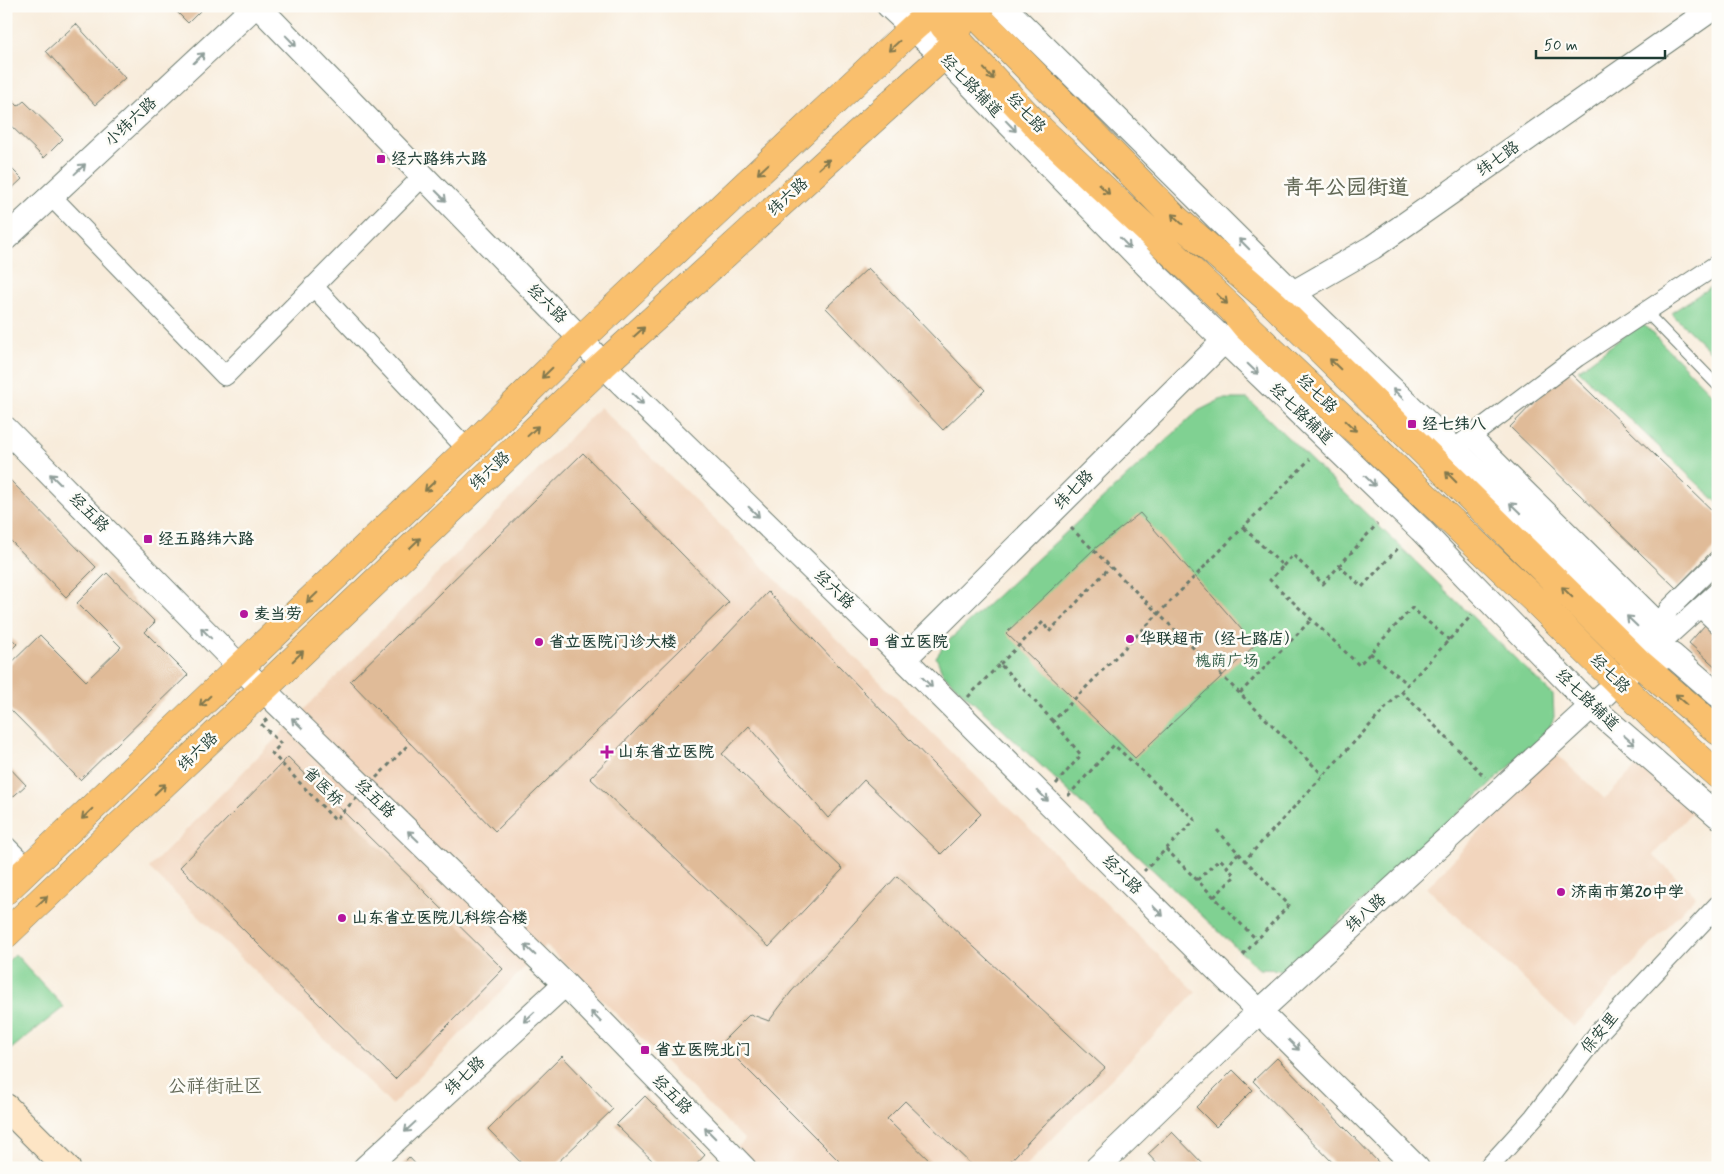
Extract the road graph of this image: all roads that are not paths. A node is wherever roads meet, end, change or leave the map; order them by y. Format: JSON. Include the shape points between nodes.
{"nodes":[{"id":1,"x":256,"y":6,"type":"edge"},
{"id":2,"x":889,"y":6,"type":"edge"},
{"id":3,"x":956,"y":6,"type":"edge"},
{"id":4,"x":966,"y":6,"type":"edge"},
{"id":5,"x":1716,"y":6,"type":"edge"},
{"id":6,"x":1012,"y":9,"type":"edge"},
{"id":7,"x":922,"y":16,"type":"edge"},
{"id":8,"x":949,"y":47,"type":"junction"},
{"id":9,"x":422,"y":177,"type":"junction"},
{"id":10,"x":51,"y":196,"type":"junction"},
{"id":11,"x":6,"y":238,"type":"edge"},
{"id":12,"x":1718,"y":264,"type":"edge"},
{"id":13,"x":313,"y":286,"type":"junction"},
{"id":14,"x":1283,"y":298,"type":"junction"},
{"id":15,"x":1646,"y":312,"type":"junction"},
{"id":16,"x":1246,"y":326,"type":"junction"},
{"id":17,"x":581,"y":339,"type":"junction"},
{"id":18,"x":1224,"y":341,"type":"junction"},
{"id":19,"x":603,"y":365,"type":"junction"},
{"id":20,"x":1718,"y":386,"type":"edge"},
{"id":21,"x":6,"y":429,"type":"edge"},
{"id":22,"x":1463,"y":443,"type":"junction"},
{"id":23,"x":468,"y":450,"type":"junction"},
{"id":24,"x":1718,"y":561,"type":"edge"},
{"id":25,"x":1718,"y":590,"type":"edge"},
{"id":26,"x":1700,"y":607,"type":"junction"},
{"id":27,"x":1661,"y":624,"type":"junction"},
{"id":28,"x":1718,"y":624,"type":"edge"},
{"id":29,"x":904,"y":659,"type":"junction"},
{"id":30,"x":1639,"y":663,"type":"junction"},
{"id":31,"x":240,"y":668,"type":"junction"},
{"id":32,"x":1619,"y":682,"type":"junction"},
{"id":33,"x":263,"y":690,"type":"junction"},
{"id":34,"x":1718,"y":695,"type":"edge"},
{"id":35,"x":1592,"y":707,"type":"junction"},
{"id":36,"x":1718,"y":732,"type":"edge"},
{"id":37,"x":1718,"y":775,"type":"edge"},
{"id":38,"x":1718,"y":816,"type":"edge"},
{"id":39,"x":6,"y":846,"type":"edge"},
{"id":40,"x":30,"y":870,"type":"junction"},
{"id":41,"x":6,"y":890,"type":"edge"},
{"id":42,"x":1718,"y":905,"type":"edge"},
{"id":43,"x":6,"y":934,"type":"edge"},
{"id":44,"x":568,"y":982,"type":"junction"},
{"id":45,"x":1260,"y":1011,"type":"junction"},
{"id":46,"x":6,"y":1107,"type":"edge"},
{"id":47,"x":67,"y":1168,"type":"edge"},
{"id":48,"x":365,"y":1168,"type":"edge"},
{"id":49,"x":744,"y":1168,"type":"edge"},
{"id":50,"x":1097,"y":1168,"type":"edge"},
{"id":51,"x":1417,"y":1168,"type":"edge"},
{"id":52,"x":1488,"y":1168,"type":"edge"}],
"edges":[{"from":1,"to":9,"type":"street","name":"经六路","one_way":true},
{"from":10,"to":1,"type":"street","name":"小纬六路","one_way":true},
{"from":2,"to":7,"type":"street"},
{"from":3,"to":7,"type":"main road","name":"纬六路"},
{"from":4,"to":8,"type":"main road"},
{"from":14,"to":4,"type":"main road","name":"经七路","one_way":true,"via":[[1176,219]]},
{"from":5,"to":14,"type":"street","name":"纬七路","via":[[1373,247]]},
{"from":14,"to":6,"type":"street","one_way":true},
{"from":7,"to":8,"type":"main road","name":"经七路"},
{"from":7,"to":17,"type":"main road","name":"纬六路","one_way":true},
{"from":8,"to":16,"type":"main road","name":"经七路","one_way":true,"via":[[1232,309]]},
{"from":8,"to":18,"type":"street","name":"经七路辅道","one_way":true,"via":[[1158,277]]},
{"from":19,"to":8,"type":"main road","name":"纬六路","one_way":true},
{"from":9,"to":13,"type":"street"},
{"from":9,"to":17,"type":"street","name":"经六路","one_way":true},
{"from":10,"to":11,"type":"street","name":"小纬六路"},
{"from":10,"to":13,"type":"street","via":[[225,376]]},
{"from":12,"to":15,"type":"street"},
{"from":13,"to":23,"type":"street"},
{"from":22,"to":14,"type":"street","one_way":true},
{"from":30,"to":14,"type":"main road","name":"经七路","one_way":true},
{"from":15,"to":20,"type":"lane"},
{"from":15,"to":22,"type":"street","via":[[1577,357]]},
{"from":16,"to":18,"type":"street","name":"纬七路"},
{"from":16,"to":32,"type":"main road","name":"经七路","one_way":true},
{"from":17,"to":19,"type":"street","name":"经六路"},
{"from":17,"to":23,"type":"main road","name":"纬六路","one_way":true},
{"from":18,"to":29,"type":"street","name":"纬七路"},
{"from":18,"to":35,"type":"street","name":"经七路辅道","one_way":true,"via":[[1421,530]]},
{"from":19,"to":29,"type":"street","name":"经六路","one_way":true},
{"from":33,"to":19,"type":"main road","name":"纬六路","one_way":true},
{"from":31,"to":21,"type":"street","name":"经五路","one_way":true},
{"from":22,"to":27,"type":"street"},
{"from":30,"to":22,"type":"street","one_way":true,"via":[[1646,635]]},
{"from":23,"to":31,"type":"main road","name":"纬六路","one_way":true},
{"from":24,"to":27,"type":"street","via":[[1669,609]]},
{"from":25,"to":26,"type":"street"},
{"from":26,"to":28,"type":"street"},
{"from":26,"to":30,"type":"street"},
{"from":27,"to":30,"type":"street"},
{"from":29,"to":45,"type":"street","name":"经六路","one_way":true},
{"from":30,"to":32,"type":"street","name":"纬八路"},
{"from":30,"to":34,"type":"street","via":[[1672,655]]},
{"from":36,"to":30,"type":"main road","name":"经七路","one_way":true},
{"from":31,"to":33,"type":"street","name":"经五路"},
{"from":31,"to":40,"type":"main road","name":"纬六路","one_way":true},
{"from":32,"to":35,"type":"street","name":"纬八路"},
{"from":32,"to":37,"type":"main road","name":"经七路"},
{"from":43,"to":33,"type":"main road","name":"纬六路","one_way":true},
{"from":44,"to":33,"type":"street","name":"经五路","one_way":true},
{"from":35,"to":38,"type":"street","name":"经七路辅道","one_way":true},
{"from":35,"to":45,"type":"street","name":"纬八路"},
{"from":39,"to":40,"type":"street"},
{"from":40,"to":41,"type":"main road","name":"纬六路"},
{"from":42,"to":52,"type":"street","name":"保安里","via":[[1600,1031],[1534,1117]]},
{"from":44,"to":48,"type":"street","name":"纬七路","one_way":true},
{"from":49,"to":44,"type":"street","name":"经五路","one_way":true},
{"from":45,"to":50,"type":"street","name":"纬八路"},
{"from":45,"to":51,"type":"street","name":"经六路","one_way":true},
{"from":46,"to":47,"type":"main road"}]}
